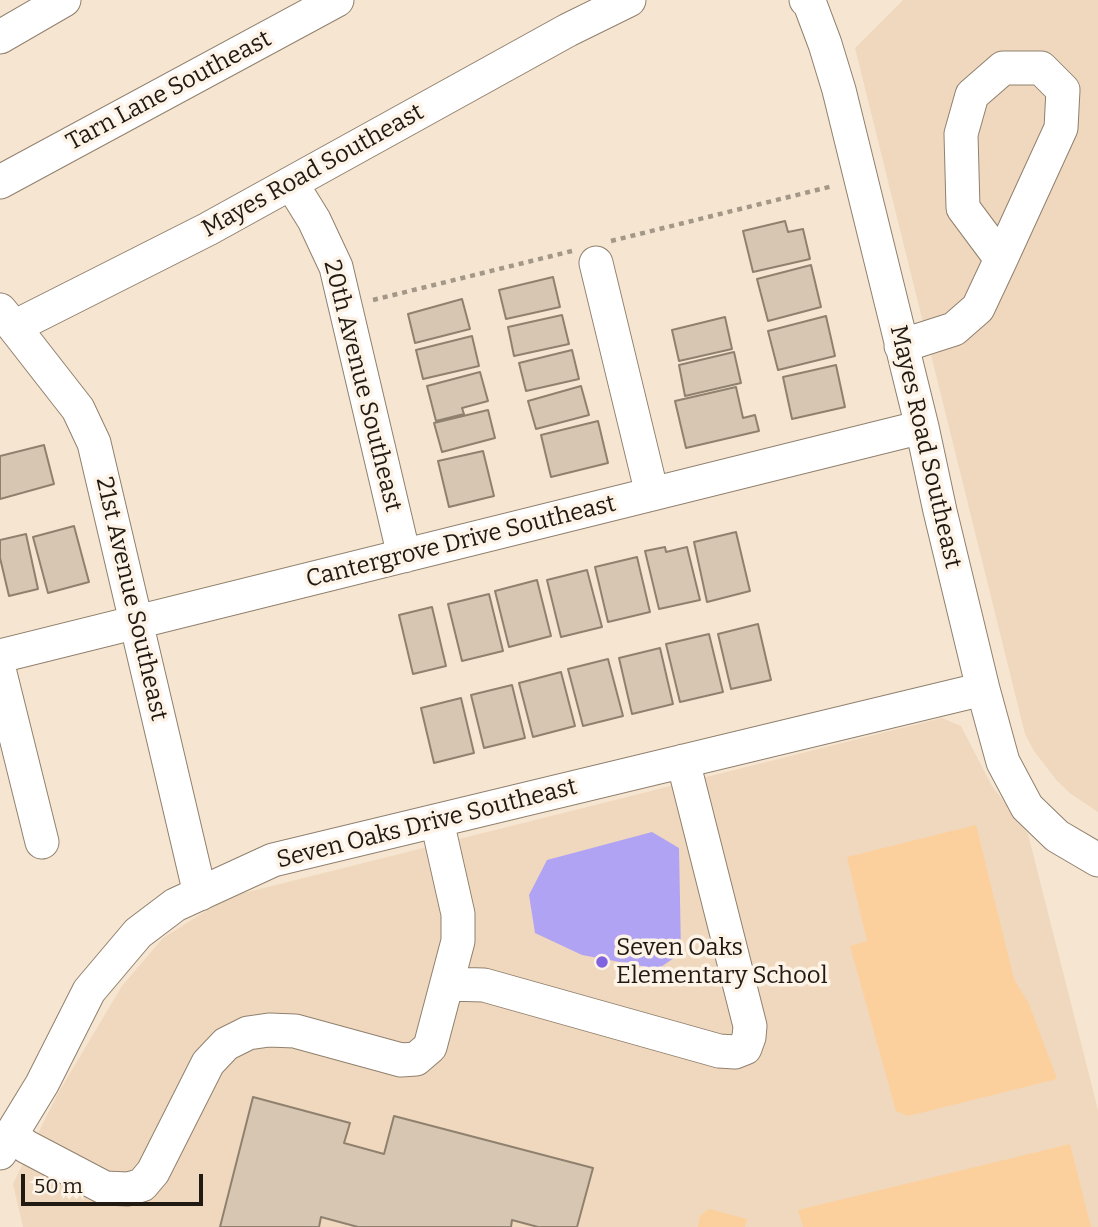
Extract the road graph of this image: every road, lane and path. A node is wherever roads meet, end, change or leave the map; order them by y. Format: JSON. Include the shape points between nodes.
{"nodes":[{"id":1,"x":64,"y":0,"type":"edge"},
{"id":2,"x":337,"y":0,"type":"edge"},
{"id":3,"x":629,"y":0,"type":"edge"},
{"id":4,"x":806,"y":0,"type":"edge"},
{"id":5,"x":16,"y":19,"type":"edge"},
{"id":6,"x":0,"y":182,"type":"edge"},
{"id":7,"x":291,"y":183,"type":"junction"},
{"id":8,"x":1001,"y":259,"type":"junction"},
{"id":9,"x":596,"y":263,"type":"dead end"},
{"id":10,"x":7,"y":318,"type":"edge"},
{"id":11,"x":901,"y":346,"type":"junction"},
{"id":12,"x":922,"y":427,"type":"junction"},
{"id":13,"x":652,"y":494,"type":"junction"},
{"id":14,"x":404,"y":556,"type":"junction"},
{"id":15,"x":137,"y":622,"type":"junction"},
{"id":16,"x":0,"y":656,"type":"edge"},
{"id":17,"x":0,"y":673,"type":"edge"},
{"id":18,"x":983,"y":689,"type":"junction"},
{"id":19,"x":683,"y":761,"type":"junction"},
{"id":20,"x":437,"y":821,"type":"junction"},
{"id":21,"x":42,"y":842,"type":"dead end"},
{"id":22,"x":1098,"y":860,"type":"edge"},
{"id":23,"x":200,"y":894,"type":"junction"},
{"id":24,"x":447,"y":984,"type":"junction"},
{"id":25,"x":5,"y":1144,"type":"edge"}],
"edges":[{"from":1,"to":5,"type":"street"},
{"from":2,"to":6,"type":"street","name":"Tarn Lane Southeast"},
{"from":3,"to":7,"type":"street","name":"Mayes Road Southeast"},
{"from":4,"to":11,"type":"street","name":"Mayes Road Southeast","via":[[839,90]]},
{"from":7,"to":10,"type":"street","name":"Mayes Road Southeast","via":[[208,229]]},
{"from":7,"to":14,"type":"street","name":"20th Avenue Southeast","via":[[335,267]]},
{"from":8,"to":8,"type":"street","via":[[1061,128],[1063,90],[1041,68],[1003,68],[972,95],[961,134],[963,208]]},
{"from":8,"to":11,"type":"street","via":[[978,308],[954,329]]},
{"from":9,"to":13,"type":"street"},
{"from":10,"to":15,"type":"street","name":"21st Avenue Southeast","via":[[78,409],[94,443]]},
{"from":11,"to":12,"type":"street","name":"Mayes Road Southeast"},
{"from":12,"to":13,"type":"street","name":"Cantergrove Drive Southeast"},
{"from":12,"to":18,"type":"street","name":"Mayes Road Southeast"},
{"from":13,"to":14,"type":"street","name":"Cantergrove Drive Southeast"},
{"from":14,"to":15,"type":"street","name":"Cantergrove Drive Southeast"},
{"from":15,"to":16,"type":"street","name":"Cantergrove Drive Southeast"},
{"from":15,"to":23,"type":"street","name":"21st Avenue Southeast"},
{"from":17,"to":21,"type":"street"},
{"from":18,"to":19,"type":"street","name":"Seven Oaks Drive Southeast"},
{"from":18,"to":22,"type":"street","name":"Mayes Road Southeast","via":[[1003,762],[1027,807],[1057,836]]},
{"from":19,"to":20,"type":"street","name":"Seven Oaks Drive Southeast"},
{"from":19,"to":24,"type":"street","via":[[750,1026],[745,1048],[719,1051],[484,985]]},
{"from":20,"to":23,"type":"street","name":"Seven Oaks Drive Southeast","via":[[273,860]]},
{"from":20,"to":24,"type":"street","via":[[458,915],[458,941]]},
{"from":23,"to":25,"type":"street","name":"Seven Oaks Drive Southeast","via":[[138,933],[89,991],[43,1084]]},
{"from":24,"to":25,"type":"street","via":[[430,1046],[416,1059],[295,1031],[248,1033],[226,1044],[208,1063],[142,1185],[105,1188],[27,1147]]}]}
